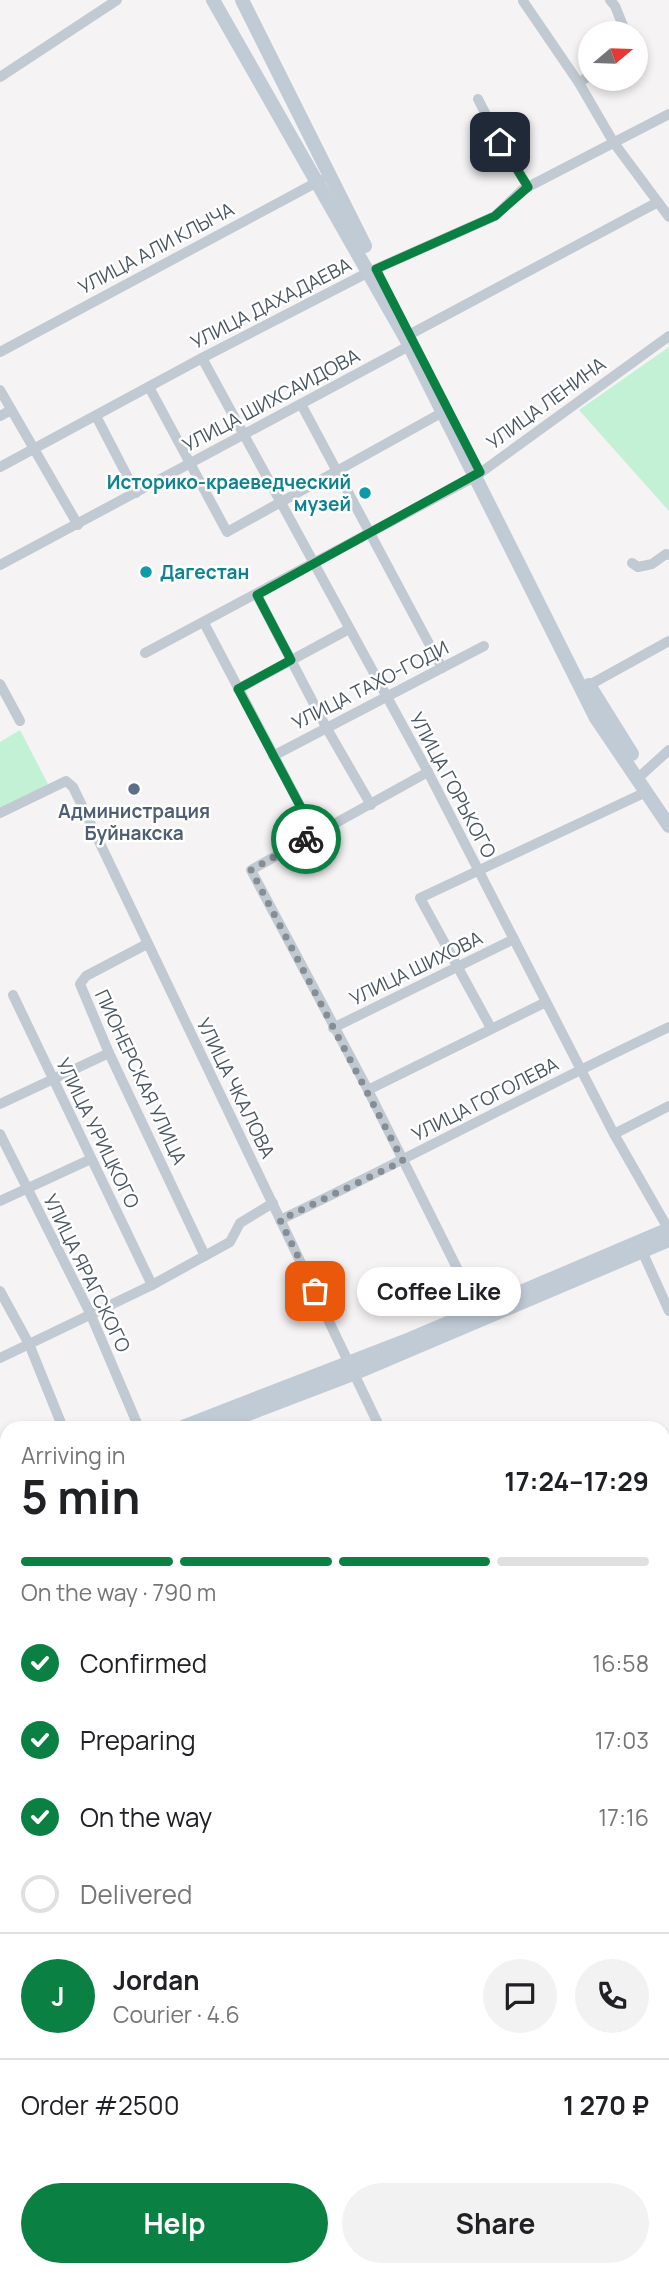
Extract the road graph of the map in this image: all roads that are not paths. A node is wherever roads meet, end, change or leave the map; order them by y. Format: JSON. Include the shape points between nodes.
{"nodes":[{"id":1,"x":117,"y":0,"type":"edge"},
{"id":2,"x":213,"y":0,"type":"edge"},
{"id":3,"x":242,"y":0,"type":"edge"},
{"id":4,"x":610,"y":0,"type":"edge"},
{"id":5,"x":523,"y":1,"type":"edge"},
{"id":6,"x":621,"y":21,"type":"edge"},
{"id":7,"x":0,"y":77,"type":"edge"},
{"id":8,"x":578,"y":82,"type":"edge"},
{"id":9,"x":584,"y":91,"type":"edge"},
{"id":10,"x":478,"y":99,"type":"dead end"},
{"id":11,"x":669,"y":114,"type":"edge"},
{"id":12,"x":614,"y":143,"type":"junction"},
{"id":13,"x":323,"y":179,"type":"junction"},
{"id":14,"x":528,"y":187,"type":"junction"},
{"id":15,"x":658,"y":202,"type":"junction"},
{"id":16,"x":669,"y":218,"type":"edge"},
{"id":17,"x":373,"y":271,"type":"junction"},
{"id":18,"x":669,"y":336,"type":"edge"},
{"id":19,"x":408,"y":339,"type":"junction"},
{"id":20,"x":0,"y":352,"type":"edge"},
{"id":21,"x":202,"y":358,"type":"junction"},
{"id":22,"x":149,"y":387,"type":"junction"},
{"id":23,"x":0,"y":390,"type":"edge"},
{"id":24,"x":301,"y":404,"type":"junction"},
{"id":25,"x":11,"y":410,"type":"junction"},
{"id":26,"x":443,"y":412,"type":"junction"},
{"id":27,"x":0,"y":416,"type":"edge"},
{"id":28,"x":96,"y":416,"type":"junction"},
{"id":29,"x":244,"y":434,"type":"junction"},
{"id":30,"x":35,"y":449,"type":"junction"},
{"id":31,"x":191,"y":463,"type":"junction"},
{"id":32,"x":0,"y":467,"type":"edge"},
{"id":33,"x":336,"y":470,"type":"junction"},
{"id":34,"x":478,"y":474,"type":"junction"},
{"id":35,"x":136,"y":493,"type":"junction"},
{"id":36,"x":280,"y":502,"type":"junction"},
{"id":37,"x":78,"y":525,"type":"junction"},
{"id":38,"x":369,"y":532,"type":"junction"},
{"id":39,"x":669,"y":555,"type":"edge"},
{"id":40,"x":313,"y":562,"type":"junction"},
{"id":41,"x":632,"y":563,"type":"dead end"},
{"id":42,"x":0,"y":565,"type":"edge"},
{"id":43,"x":257,"y":595,"type":"junction"},
{"id":44,"x":204,"y":623,"type":"junction"},
{"id":45,"x":349,"y":629,"type":"junction"},
{"id":46,"x":669,"y":641,"type":"edge"},
{"id":47,"x":484,"y":646,"type":"dead end"},
{"id":48,"x":145,"y":653,"type":"dead end"},
{"id":49,"x":291,"y":660,"type":"junction"},
{"id":50,"x":442,"y":668,"type":"junction"},
{"id":51,"x":0,"y":684,"type":"edge"},
{"id":52,"x":585,"y":687,"type":"junction"},
{"id":53,"x":238,"y":689,"type":"junction"},
{"id":54,"x":385,"y":696,"type":"junction"},
{"id":55,"x":20,"y":721,"type":"dead end"},
{"id":56,"x":326,"y":727,"type":"junction"},
{"id":57,"x":669,"y":750,"type":"edge"},
{"id":58,"x":273,"y":756,"type":"junction"},
{"id":59,"x":428,"y":772,"type":"junction"},
{"id":60,"x":642,"y":781,"type":"junction"},
{"id":61,"x":371,"y":805,"type":"junction"},
{"id":62,"x":669,"y":811,"type":"edge"},
{"id":63,"x":0,"y":813,"type":"edge"},
{"id":64,"x":669,"y":826,"type":"edge"},
{"id":65,"x":315,"y":834,"type":"junction"},
{"id":66,"x":478,"y":869,"type":"junction"},
{"id":67,"x":514,"y":939,"type":"junction"},
{"id":68,"x":147,"y":944,"type":"junction"},
{"id":69,"x":457,"y":966,"type":"junction"},
{"id":70,"x":13,"y":995,"type":"dead end"},
{"id":71,"x":546,"y":1002,"type":"junction"},
{"id":72,"x":669,"y":1027,"type":"edge"},
{"id":73,"x":333,"y":1028,"type":"junction"},
{"id":74,"x":491,"y":1028,"type":"junction"},
{"id":75,"x":109,"y":1053,"type":"junction"},
{"id":76,"x":581,"y":1069,"type":"junction"},
{"id":77,"x":52,"y":1080,"type":"junction"},
{"id":78,"x":368,"y":1090,"type":"junction"},
{"id":79,"x":0,"y":1104,"type":"edge"},
{"id":80,"x":669,"y":1106,"type":"edge"},
{"id":81,"x":614,"y":1133,"type":"junction"},
{"id":82,"x":0,"y":1134,"type":"edge"},
{"id":83,"x":91,"y":1159,"type":"junction"},
{"id":84,"x":403,"y":1161,"type":"junction"},
{"id":85,"x":27,"y":1189,"type":"junction"},
{"id":86,"x":0,"y":1201,"type":"edge"},
{"id":87,"x":272,"y":1203,"type":"junction"},
{"id":88,"x":280,"y":1220,"type":"junction"},
{"id":89,"x":669,"y":1229,"type":"edge"},
{"id":90,"x":669,"y":1240,"type":"edge"},
{"id":91,"x":642,"y":1251,"type":"junction"},
{"id":92,"x":205,"y":1256,"type":"junction"},
{"id":93,"x":152,"y":1285,"type":"junction"},
{"id":94,"x":0,"y":1291,"type":"edge"},
{"id":95,"x":478,"y":1310,"type":"junction"},
{"id":96,"x":669,"y":1311,"type":"edge"},
{"id":97,"x":89,"y":1313,"type":"junction"},
{"id":98,"x":29,"y":1344,"type":"junction"},
{"id":99,"x":0,"y":1358,"type":"edge"},
{"id":100,"x":351,"y":1368,"type":"junction"},
{"id":101,"x":60,"y":1421,"type":"edge"},
{"id":102,"x":136,"y":1421,"type":"edge"},
{"id":103,"x":200,"y":1421,"type":"edge"},
{"id":104,"x":227,"y":1421,"type":"edge"},
{"id":105,"x":377,"y":1421,"type":"edge"}],
"edges":[{"from":1,"to":7,"type":"street"},
{"from":2,"to":13,"type":"main road"},
{"from":3,"to":13,"type":"main road"},
{"from":4,"to":6,"type":"street"},
{"from":5,"to":8,"type":"street"},
{"from":9,"to":12,"type":"street"},
{"from":10,"to":14,"type":"street"},
{"from":11,"to":12,"type":"street","name":"УЛИЦА ДАХАДАЕВА"},
{"from":12,"to":14,"type":"street","name":"УЛИЦА ДАХАДАЕВА"},
{"from":12,"to":15,"type":"street"},
{"from":13,"to":17,"type":"main road"},
{"from":13,"to":20,"type":"street","name":"УЛИЦА АЛИ КЛЫЧА"},
{"from":14,"to":17,"type":"street","name":"УЛИЦА ДАХАДАЕВА","via":[[495,216]]},
{"from":15,"to":16,"type":"street"},
{"from":15,"to":19,"type":"street","name":"УЛИЦА ШИХСАИДОВА"},
{"from":17,"to":19,"type":"main road"},
{"from":17,"to":21,"type":"street","name":"УЛИЦА ДАХАДАЕВА"},
{"from":18,"to":34,"type":"street","name":"УЛИЦА ЛЕНИНА"},
{"from":19,"to":24,"type":"street","name":"УЛИЦА ШИХСАИДОВА"},
{"from":19,"to":26,"type":"main road"},
{"from":19,"to":34,"type":"main road"},
{"from":21,"to":22,"type":"street","name":"УЛИЦА ДАХАДАЕВА"},
{"from":21,"to":29,"type":"street","name":"УЛИЦА ГОРЬКОГО"},
{"from":22,"to":28,"type":"street","name":"УЛИЦА ДАХАДАЕВА"},
{"from":22,"to":31,"type":"street"},
{"from":23,"to":25,"type":"street"},
{"from":24,"to":29,"type":"street","name":"УЛИЦА ШИХСАИДОВА"},
{"from":24,"to":33,"type":"street"},
{"from":25,"to":27,"type":"street"},
{"from":25,"to":30,"type":"street"},
{"from":26,"to":33,"type":"street"},
{"from":26,"to":34,"type":"main road"},
{"from":28,"to":30,"type":"street","name":"УЛИЦА ДАХАДАЕВА"},
{"from":28,"to":35,"type":"street"},
{"from":29,"to":31,"type":"street","name":"УЛИЦА ШИХСАИДОВА"},
{"from":29,"to":36,"type":"street","name":"УЛИЦА ГОРЬКОГО"},
{"from":30,"to":32,"type":"street","name":"УЛИЦА ДАХАДАЕВА"},
{"from":30,"to":37,"type":"street"},
{"from":31,"to":35,"type":"street","name":"УЛИЦА ШИХСАИДОВА"},
{"from":31,"to":36,"type":"street","via":[[227,532]]},
{"from":33,"to":36,"type":"street"},
{"from":33,"to":38,"type":"street"},
{"from":34,"to":38,"type":"street","name":"УЛИЦА ЛЕНИНА"},
{"from":34,"to":52,"type":"main road"},
{"from":35,"to":37,"type":"street","name":"УЛИЦА ШИХСАИДОВА"},
{"from":36,"to":40,"type":"street","name":"УЛИЦА ГОРЬКОГО"},
{"from":37,"to":42,"type":"street","name":"УЛИЦА ШИХСАИДОВА"},
{"from":38,"to":40,"type":"street","name":"УЛИЦА ЛЕНИНА"},
{"from":38,"to":50,"type":"street"},
{"from":39,"to":41,"type":"street","via":[[652,564],[638,567]]},
{"from":40,"to":43,"type":"street","name":"УЛИЦА ЛЕНИНА"},
{"from":40,"to":45,"type":"street","name":"УЛИЦА ГОРЬКОГО"},
{"from":43,"to":44,"type":"street","name":"УЛИЦА ЛЕНИНА"},
{"from":43,"to":49,"type":"street"},
{"from":44,"to":48,"type":"street","name":"УЛИЦА ЛЕНИНА"},
{"from":44,"to":53,"type":"street"},
{"from":45,"to":49,"type":"street"},
{"from":45,"to":54,"type":"street","name":"УЛИЦА ГОРЬКОГО"},
{"from":46,"to":52,"type":"street"},
{"from":47,"to":50,"type":"street","name":"УЛИЦА ТАХО-ГОДИ"},
{"from":49,"to":53,"type":"street"},
{"from":49,"to":56,"type":"street"},
{"from":50,"to":54,"type":"street","name":"УЛИЦА ТАХО-ГОДИ"},
{"from":51,"to":55,"type":"street"},
{"from":52,"to":60,"type":"main road"},
{"from":53,"to":58,"type":"street"},
{"from":54,"to":56,"type":"street","name":"УЛИЦА ТАХО-ГОДИ"},
{"from":54,"to":59,"type":"street","name":"УЛИЦА ГОРЬКОГО"},
{"from":56,"to":58,"type":"street","name":"УЛИЦА ТАХО-ГОДИ"},
{"from":56,"to":61,"type":"street"},
{"from":57,"to":60,"type":"street"},
{"from":58,"to":65,"type":"street"},
{"from":59,"to":61,"type":"street"},
{"from":59,"to":66,"type":"street","name":"УЛИЦА ГОРЬКОГО"},
{"from":60,"to":62,"type":"main road"},
{"from":60,"to":64,"type":"main road"},
{"from":60,"to":66,"type":"street","via":[[623,804]]},
{"from":61,"to":65,"type":"street"},
{"from":63,"to":68,"type":"street","name":"УЛИЦА ЧКАЛОВА","via":[[66,781],[73,787]]},
{"from":65,"to":73,"type":"street","via":[[251,870]]},
{"from":66,"to":67,"type":"street","name":"УЛИЦА ГОРЬКОГО"},
{"from":66,"to":69,"type":"street","via":[[421,898]]},
{"from":67,"to":69,"type":"street","name":"УЛИЦА ШИХОВА"},
{"from":67,"to":71,"type":"street","name":"УЛИЦА ГОРЬКОГО"},
{"from":68,"to":75,"type":"street","name":"ПИОНЕРСКАЯ УЛИЦА","via":[[86,976],[80,984]]},
{"from":68,"to":87,"type":"street","name":"УЛИЦА ЧКАЛОВА"},
{"from":69,"to":73,"type":"street","name":"УЛИЦА ШИХОВА"},
{"from":69,"to":74,"type":"street"},
{"from":70,"to":77,"type":"street","name":"УЛИЦА УРИЦКОГО"},
{"from":71,"to":74,"type":"street"},
{"from":71,"to":76,"type":"street","name":"УЛИЦА ГОРЬКОГО"},
{"from":72,"to":76,"type":"street","name":"УЛИЦА ГОГОЛЕВА"},
{"from":73,"to":78,"type":"street"},
{"from":74,"to":78,"type":"street"},
{"from":75,"to":77,"type":"street"},
{"from":75,"to":92,"type":"street","name":"ПИОНЕРСКАЯ УЛИЦА"},
{"from":76,"to":81,"type":"street","name":"УЛИЦА ГОРЬКОГО"},
{"from":76,"to":84,"type":"street","name":"УЛИЦА ГОГОЛЕВА"},
{"from":77,"to":79,"type":"street"},
{"from":77,"to":83,"type":"street","name":"УЛИЦА УРИЦКОГО"},
{"from":78,"to":84,"type":"street"},
{"from":80,"to":81,"type":"street"},
{"from":81,"to":89,"type":"street","name":"УЛИЦА ГОРЬКОГО"},
{"from":82,"to":85,"type":"street","name":"УЛИЦА ЯРАГСКОГО"},
{"from":83,"to":85,"type":"street"},
{"from":83,"to":93,"type":"street","name":"УЛИЦА УРИЦКОГО"},
{"from":84,"to":88,"type":"street","name":"УЛИЦА ГОГОЛЕВА"},
{"from":84,"to":95,"type":"street"},
{"from":85,"to":86,"type":"street"},
{"from":85,"to":97,"type":"street","name":"УЛИЦА ЯРАГСКОГО"},
{"from":87,"to":88,"type":"street","name":"УЛИЦА ЧКАЛОВА"},
{"from":87,"to":92,"type":"street","via":[[240,1223],[230,1242]]},
{"from":88,"to":100,"type":"street","name":"УЛИЦА ЧКАЛОВА"},
{"from":89,"to":95,"type":"main road"},
{"from":90,"to":91,"type":"main road"},
{"from":91,"to":96,"type":"street"},
{"from":91,"to":100,"type":"main road"},
{"from":92,"to":93,"type":"street"},
{"from":93,"to":97,"type":"street"},
{"from":94,"to":98,"type":"street"},
{"from":95,"to":100,"type":"main road"},
{"from":97,"to":98,"type":"street"},
{"from":97,"to":102,"type":"street","name":"УЛИЦА ЯРАГСКОГО"},
{"from":98,"to":99,"type":"street"},
{"from":98,"to":101,"type":"street"},
{"from":100,"to":103,"type":"main road"},
{"from":100,"to":104,"type":"main road"},
{"from":100,"to":105,"type":"street","name":"УЛИЦА ЧКАЛОВА"}]}
